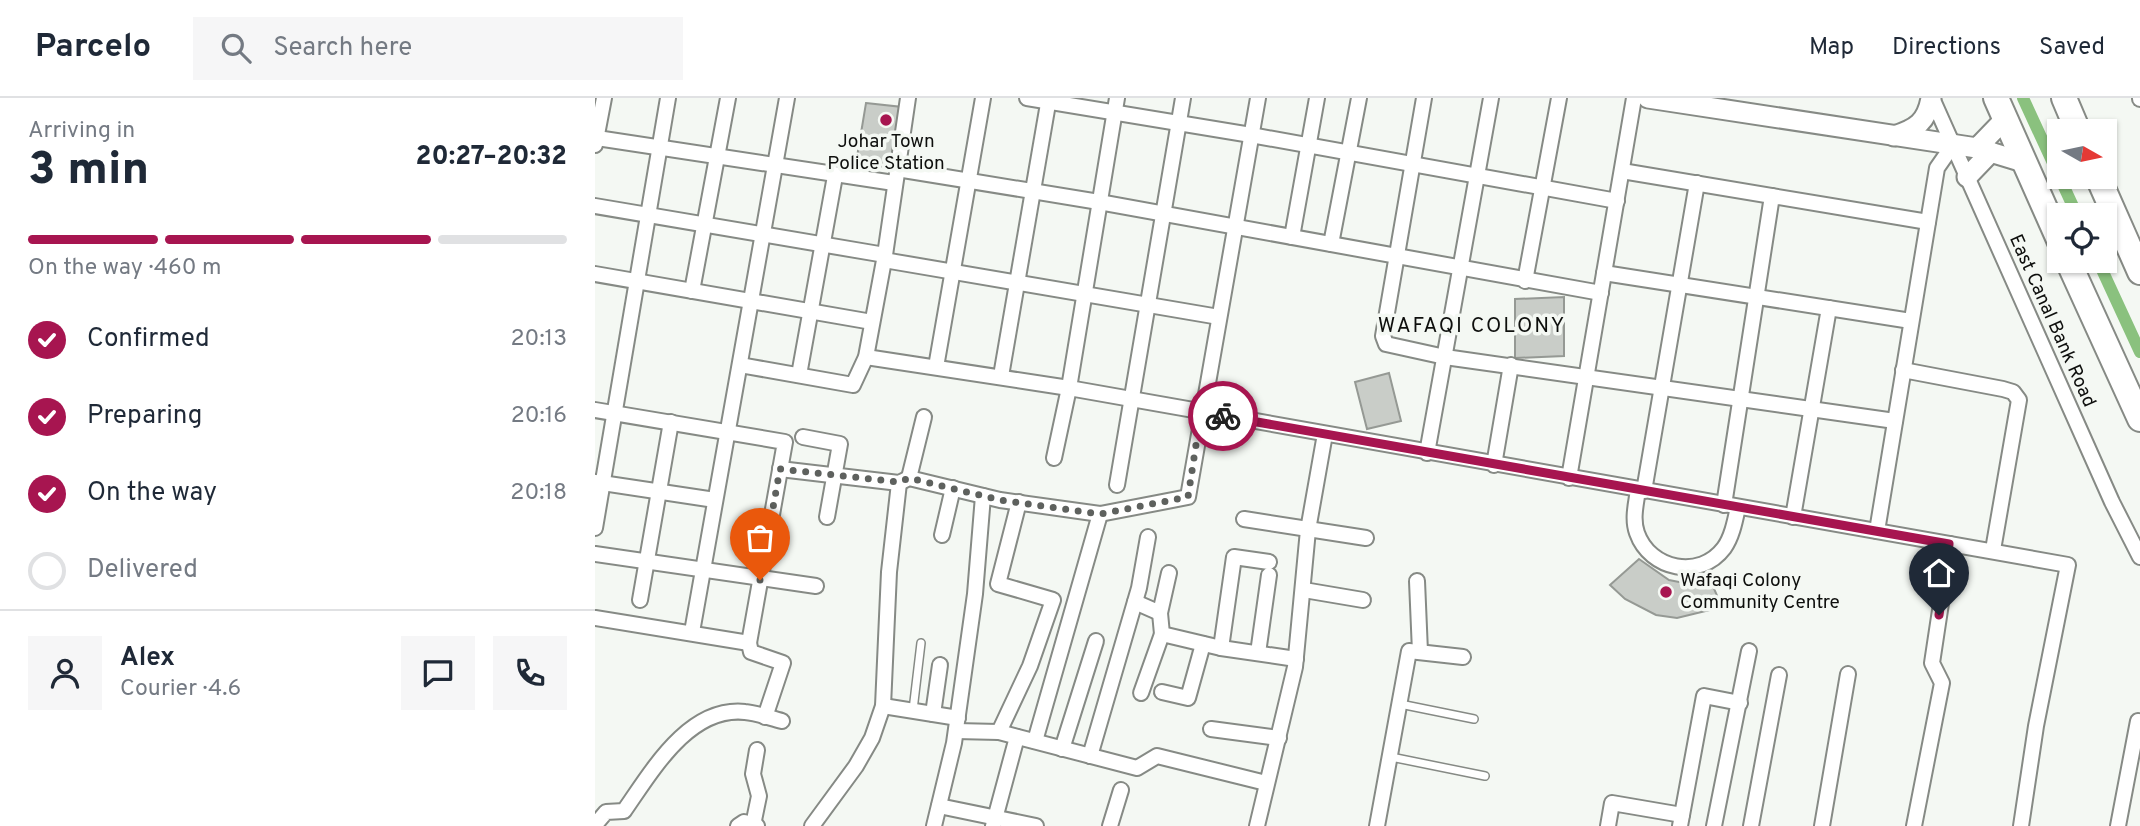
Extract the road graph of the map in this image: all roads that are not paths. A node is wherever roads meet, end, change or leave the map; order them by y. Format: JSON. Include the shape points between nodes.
{"nodes":[{"id":1,"x":604,"y":98,"type":"edge"},
{"id":2,"x":668,"y":98,"type":"edge"},
{"id":3,"x":728,"y":98,"type":"edge"},
{"id":4,"x":786,"y":98,"type":"edge"},
{"id":5,"x":908,"y":98,"type":"edge"},
{"id":6,"x":982,"y":98,"type":"edge"},
{"id":7,"x":1027,"y":98,"type":"edge"},
{"id":8,"x":1183,"y":98,"type":"edge"},
{"id":9,"x":1258,"y":98,"type":"edge"},
{"id":10,"x":1317,"y":98,"type":"edge"},
{"id":11,"x":1359,"y":98,"type":"edge"},
{"id":12,"x":1424,"y":98,"type":"edge"},
{"id":13,"x":1491,"y":98,"type":"edge"},
{"id":14,"x":1559,"y":98,"type":"edge"},
{"id":15,"x":1634,"y":98,"type":"edge"},
{"id":16,"x":1648,"y":98,"type":"edge"},
{"id":17,"x":1932,"y":98,"type":"edge"},
{"id":18,"x":2064,"y":98,"type":"edge"},
{"id":19,"x":1049,"y":100,"type":"edge"},
{"id":20,"x":1116,"y":105,"type":"edge"},
{"id":21,"x":2001,"y":109,"type":"edge"},
{"id":22,"x":2073,"y":119,"type":"edge"},
{"id":23,"x":1179,"y":123,"type":"junction"},
{"id":24,"x":1251,"y":135,"type":"junction"},
{"id":25,"x":1894,"y":136,"type":"junction"},
{"id":26,"x":596,"y":142,"type":"edge"},
{"id":27,"x":1308,"y":145,"type":"junction"},
{"id":28,"x":1953,"y":145,"type":"junction"},
{"id":29,"x":660,"y":148,"type":"junction"},
{"id":30,"x":1984,"y":150,"type":"junction"},
{"id":31,"x":1349,"y":152,"type":"junction"},
{"id":32,"x":716,"y":157,"type":"junction"},
{"id":33,"x":2023,"y":162,"type":"junction"},
{"id":34,"x":1412,"y":163,"type":"junction"},
{"id":35,"x":775,"y":166,"type":"junction"},
{"id":36,"x":1622,"y":171,"type":"junction"},
{"id":37,"x":835,"y":176,"type":"junction"},
{"id":38,"x":895,"y":176,"type":"junction"},
{"id":39,"x":1477,"y":176,"type":"junction"},
{"id":40,"x":1968,"y":177,"type":"junction"},
{"id":41,"x":968,"y":180,"type":"junction"},
{"id":42,"x":1697,"y":183,"type":"junction"},
{"id":43,"x":1543,"y":188,"type":"junction"},
{"id":44,"x":2103,"y":189,"type":"edge"},
{"id":45,"x":1033,"y":191,"type":"junction"},
{"id":46,"x":1772,"y":196,"type":"junction"},
{"id":47,"x":1617,"y":201,"type":"junction"},
{"id":48,"x":1099,"y":202,"type":"junction"},
{"id":49,"x":595,"y":206,"type":"edge"},
{"id":50,"x":1163,"y":214,"type":"junction"},
{"id":51,"x":2047,"y":214,"type":"edge"},
{"id":52,"x":648,"y":215,"type":"junction"},
{"id":53,"x":1928,"y":222,"type":"junction"},
{"id":54,"x":704,"y":225,"type":"junction"},
{"id":55,"x":1234,"y":227,"type":"junction"},
{"id":56,"x":762,"y":235,"type":"junction"},
{"id":57,"x":1292,"y":237,"type":"junction"},
{"id":58,"x":823,"y":244,"type":"junction"},
{"id":59,"x":1331,"y":244,"type":"junction"},
{"id":60,"x":1396,"y":256,"type":"junction"},
{"id":61,"x":884,"y":257,"type":"junction"},
{"id":62,"x":1462,"y":269,"type":"junction"},
{"id":63,"x":953,"y":272,"type":"junction"},
{"id":64,"x":2140,"y":272,"type":"edge"},
{"id":65,"x":1604,"y":273,"type":"junction"},
{"id":66,"x":2073,"y":273,"type":"edge"},
{"id":67,"x":595,"y":274,"type":"edge"},
{"id":68,"x":637,"y":281,"type":"junction"},
{"id":69,"x":1525,"y":281,"type":"junction"},
{"id":70,"x":1019,"y":283,"type":"junction"},
{"id":71,"x":1679,"y":285,"type":"junction"},
{"id":72,"x":692,"y":291,"type":"junction"},
{"id":73,"x":1601,"y":293,"type":"junction"},
{"id":74,"x":1085,"y":294,"type":"junction"},
{"id":75,"x":1757,"y":297,"type":"junction"},
{"id":76,"x":751,"y":301,"type":"junction"},
{"id":77,"x":1148,"y":304,"type":"junction"},
{"id":78,"x":1829,"y":308,"type":"junction"},
{"id":79,"x":810,"y":312,"type":"junction"},
{"id":80,"x":1219,"y":317,"type":"junction"},
{"id":81,"x":872,"y":321,"type":"junction"},
{"id":82,"x":1911,"y":321,"type":"junction"},
{"id":83,"x":866,"y":357,"type":"junction"},
{"id":84,"x":1445,"y":357,"type":"junction"},
{"id":85,"x":740,"y":365,"type":"junction"},
{"id":86,"x":1511,"y":366,"type":"junction"},
{"id":87,"x":936,"y":367,"type":"junction"},
{"id":88,"x":1903,"y":370,"type":"junction"},
{"id":89,"x":799,"y":375,"type":"junction"},
{"id":90,"x":1587,"y":375,"type":"junction"},
{"id":91,"x":1001,"y":376,"type":"junction"},
{"id":92,"x":1660,"y":387,"type":"junction"},
{"id":93,"x":1069,"y":388,"type":"junction"},
{"id":94,"x":1131,"y":400,"type":"junction"},
{"id":95,"x":1742,"y":400,"type":"junction"},
{"id":96,"x":595,"y":410,"type":"edge"},
{"id":97,"x":1811,"y":410,"type":"junction"},
{"id":98,"x":1201,"y":412,"type":"junction"},
{"id":99,"x":615,"y":413,"type":"junction"},
{"id":100,"x":924,"y":417,"type":"dead end"},
{"id":101,"x":2140,"y":419,"type":"edge"},
{"id":102,"x":1895,"y":421,"type":"junction"},
{"id":103,"x":671,"y":422,"type":"junction"},
{"id":104,"x":728,"y":432,"type":"junction"},
{"id":105,"x":1325,"y":434,"type":"junction"},
{"id":106,"x":803,"y":438,"type":"dead end"},
{"id":107,"x":1427,"y":453,"type":"junction"},
{"id":108,"x":1055,"y":458,"type":"dead end"},
{"id":109,"x":1494,"y":465,"type":"junction"},
{"id":110,"x":780,"y":469,"type":"junction"},
{"id":111,"x":834,"y":475,"type":"junction"},
{"id":112,"x":1569,"y":478,"type":"junction"},
{"id":113,"x":904,"y":480,"type":"junction"},
{"id":114,"x":599,"y":483,"type":"edge"},
{"id":115,"x":1117,"y":485,"type":"dead end"},
{"id":116,"x":953,"y":488,"type":"junction"},
{"id":117,"x":1641,"y":491,"type":"junction"},
{"id":118,"x":659,"y":492,"type":"junction"},
{"id":119,"x":983,"y":496,"type":"junction"},
{"id":120,"x":715,"y":500,"type":"junction"},
{"id":121,"x":1019,"y":502,"type":"junction"},
{"id":122,"x":1731,"y":506,"type":"junction"},
{"id":123,"x":1100,"y":514,"type":"junction"},
{"id":124,"x":827,"y":517,"type":"dead end"},
{"id":125,"x":1793,"y":517,"type":"junction"},
{"id":126,"x":1244,"y":519,"type":"dead end"},
{"id":127,"x":595,"y":528,"type":"edge"},
{"id":128,"x":1308,"y":530,"type":"junction"},
{"id":129,"x":1877,"y":531,"type":"junction"},
{"id":130,"x":942,"y":535,"type":"dead end"},
{"id":131,"x":1148,"y":537,"type":"dead end"},
{"id":132,"x":1366,"y":538,"type":"dead end"},
{"id":133,"x":1949,"y":544,"type":"junction"},
{"id":134,"x":1993,"y":550,"type":"junction"},
{"id":135,"x":595,"y":554,"type":"edge"},
{"id":136,"x":2140,"y":557,"type":"edge"},
{"id":137,"x":646,"y":562,"type":"junction"},
{"id":138,"x":703,"y":572,"type":"junction"},
{"id":139,"x":1169,"y":573,"type":"dead end"},
{"id":140,"x":760,"y":580,"type":"junction"},
{"id":141,"x":1417,"y":581,"type":"dead end"},
{"id":142,"x":816,"y":586,"type":"dead end"},
{"id":143,"x":1304,"y":590,"type":"junction"},
{"id":144,"x":640,"y":600,"type":"dead end"},
{"id":145,"x":1363,"y":600,"type":"dead end"},
{"id":146,"x":1135,"y":602,"type":"junction"},
{"id":147,"x":1160,"y":614,"type":"junction"},
{"id":148,"x":595,"y":618,"type":"edge"},
{"id":149,"x":692,"y":632,"type":"junction"},
{"id":150,"x":1162,"y":634,"type":"junction"},
{"id":151,"x":1096,"y":641,"type":"dead end"},
{"id":152,"x":749,"y":643,"type":"junction"},
{"id":153,"x":921,"y":643,"type":"dead end"},
{"id":154,"x":1203,"y":644,"type":"junction"},
{"id":155,"x":1221,"y":648,"type":"junction"},
{"id":156,"x":1749,"y":651,"type":"dead end"},
{"id":157,"x":1420,"y":652,"type":"junction"},
{"id":158,"x":1258,"y":653,"type":"junction"},
{"id":159,"x":1463,"y":657,"type":"dead end"},
{"id":160,"x":1296,"y":659,"type":"junction"},
{"id":161,"x":940,"y":665,"type":"dead end"},
{"id":162,"x":1848,"y":674,"type":"dead end"},
{"id":163,"x":1779,"y":675,"type":"dead end"},
{"id":164,"x":1162,"y":692,"type":"dead end"},
{"id":165,"x":1141,"y":693,"type":"dead end"},
{"id":166,"x":1740,"y":703,"type":"junction"},
{"id":167,"x":1400,"y":704,"type":"junction"},
{"id":168,"x":883,"y":706,"type":"junction"},
{"id":169,"x":912,"y":711,"type":"junction"},
{"id":170,"x":933,"y":714,"type":"junction"},
{"id":171,"x":765,"y":717,"type":"junction"},
{"id":172,"x":1474,"y":719,"type":"dead end"},
{"id":173,"x":782,"y":721,"type":"dead end"},
{"id":174,"x":2138,"y":721,"type":"dead end"},
{"id":175,"x":957,"y":724,"type":"junction"},
{"id":176,"x":1211,"y":729,"type":"dead end"},
{"id":177,"x":999,"y":732,"type":"junction"},
{"id":178,"x":1017,"y":737,"type":"junction"},
{"id":179,"x":1279,"y":738,"type":"junction"},
{"id":180,"x":1035,"y":741,"type":"junction"},
{"id":181,"x":1062,"y":748,"type":"junction"},
{"id":182,"x":757,"y":750,"type":"dead end"},
{"id":183,"x":1090,"y":756,"type":"junction"},
{"id":184,"x":1391,"y":757,"type":"junction"},
{"id":185,"x":1485,"y":776,"type":"dead end"},
{"id":186,"x":1266,"y":783,"type":"junction"},
{"id":187,"x":1121,"y":790,"type":"dead end"},
{"id":188,"x":939,"y":807,"type":"junction"},
{"id":189,"x":1681,"y":821,"type":"edge"},
{"id":190,"x":994,"y":822,"type":"edge"},
{"id":191,"x":595,"y":825,"type":"edge"},
{"id":192,"x":755,"y":825,"type":"edge"},
{"id":193,"x":738,"y":826,"type":"edge"},
{"id":194,"x":812,"y":826,"type":"edge"},
{"id":195,"x":934,"y":826,"type":"edge"},
{"id":196,"x":1036,"y":826,"type":"edge"},
{"id":197,"x":1109,"y":826,"type":"edge"},
{"id":198,"x":1257,"y":826,"type":"edge"},
{"id":199,"x":1377,"y":826,"type":"edge"},
{"id":200,"x":1608,"y":826,"type":"edge"},
{"id":201,"x":1714,"y":826,"type":"edge"},
{"id":202,"x":1751,"y":826,"type":"edge"},
{"id":203,"x":1822,"y":826,"type":"edge"},
{"id":204,"x":1915,"y":826,"type":"edge"},
{"id":205,"x":2021,"y":826,"type":"edge"},
{"id":206,"x":2118,"y":826,"type":"edge"}],
"edges":[{"from":1,"to":26,"type":"street"},
{"from":2,"to":29,"type":"street"},
{"from":3,"to":32,"type":"street"},
{"from":4,"to":35,"type":"street"},
{"from":5,"to":38,"type":"street"},
{"from":6,"to":41,"type":"street"},
{"from":7,"to":19,"type":"street"},
{"from":8,"to":23,"type":"street"},
{"from":9,"to":24,"type":"street"},
{"from":10,"to":27,"type":"street"},
{"from":11,"to":31,"type":"street"},
{"from":12,"to":34,"type":"street"},
{"from":13,"to":39,"type":"street"},
{"from":14,"to":43,"type":"street"},
{"from":15,"to":36,"type":"street"},
{"from":16,"to":25,"type":"street"},
{"from":17,"to":25,"type":"street","via":[[1918,127]]},
{"from":17,"to":28,"type":"street","name":"East Canal Bank Road"},
{"from":18,"to":22,"type":"highway"},
{"from":19,"to":20,"type":"street"},
{"from":19,"to":45,"type":"street"},
{"from":20,"to":23,"type":"street"},
{"from":20,"to":48,"type":"street"},
{"from":21,"to":30,"type":"street"},
{"from":21,"to":33,"type":"highway"},
{"from":23,"to":24,"type":"street"},
{"from":23,"to":50,"type":"street"},
{"from":24,"to":27,"type":"street"},
{"from":24,"to":55,"type":"street"},
{"from":25,"to":28,"type":"street"},
{"from":26,"to":29,"type":"street"},
{"from":27,"to":31,"type":"street"},
{"from":27,"to":57,"type":"street"},
{"from":28,"to":30,"type":"street"},
{"from":28,"to":40,"type":"street","name":"East Canal Bank Road"},
{"from":28,"to":53,"type":"street","via":[[1937,168]]},
{"from":29,"to":32,"type":"street"},
{"from":29,"to":52,"type":"street"},
{"from":30,"to":33,"type":"street"},
{"from":30,"to":40,"type":"street"},
{"from":31,"to":34,"type":"street"},
{"from":31,"to":59,"type":"street"},
{"from":32,"to":35,"type":"street"},
{"from":32,"to":54,"type":"street"},
{"from":33,"to":51,"type":"highway"},
{"from":34,"to":39,"type":"street"},
{"from":34,"to":60,"type":"street"},
{"from":35,"to":37,"type":"street"},
{"from":35,"to":56,"type":"street"},
{"from":36,"to":42,"type":"street"},
{"from":36,"to":47,"type":"street"},
{"from":37,"to":38,"type":"street"},
{"from":37,"to":58,"type":"street"},
{"from":38,"to":41,"type":"street"},
{"from":38,"to":61,"type":"street"},
{"from":39,"to":43,"type":"street"},
{"from":39,"to":62,"type":"street"},
{"from":40,"to":136,"type":"street","name":"East Canal Bank Road"},
{"from":41,"to":45,"type":"street"},
{"from":41,"to":63,"type":"street"},
{"from":42,"to":46,"type":"street"},
{"from":42,"to":71,"type":"street"},
{"from":43,"to":47,"type":"street"},
{"from":43,"to":69,"type":"street"},
{"from":44,"to":64,"type":"highway"},
{"from":45,"to":48,"type":"street"},
{"from":45,"to":70,"type":"street"},
{"from":46,"to":53,"type":"street"},
{"from":46,"to":75,"type":"street"},
{"from":47,"to":65,"type":"street"},
{"from":48,"to":50,"type":"street"},
{"from":48,"to":74,"type":"street"},
{"from":49,"to":52,"type":"street"},
{"from":50,"to":55,"type":"street"},
{"from":50,"to":77,"type":"street"},
{"from":52,"to":54,"type":"street"},
{"from":52,"to":68,"type":"street"},
{"from":53,"to":82,"type":"street"},
{"from":54,"to":56,"type":"street"},
{"from":54,"to":72,"type":"street"},
{"from":55,"to":57,"type":"street"},
{"from":55,"to":80,"type":"street"},
{"from":56,"to":58,"type":"street"},
{"from":56,"to":76,"type":"street"},
{"from":57,"to":59,"type":"street"},
{"from":58,"to":61,"type":"street"},
{"from":58,"to":79,"type":"street"},
{"from":59,"to":60,"type":"street"},
{"from":60,"to":62,"type":"street"},
{"from":60,"to":84,"type":"street","via":[[1383,336],[1386,344]]},
{"from":61,"to":63,"type":"street"},
{"from":61,"to":81,"type":"street"},
{"from":62,"to":69,"type":"street"},
{"from":62,"to":84,"type":"street"},
{"from":63,"to":70,"type":"street"},
{"from":63,"to":87,"type":"street"},
{"from":65,"to":71,"type":"street"},
{"from":65,"to":73,"type":"street"},
{"from":66,"to":101,"type":"highway"},
{"from":67,"to":68,"type":"street"},
{"from":68,"to":72,"type":"street"},
{"from":68,"to":99,"type":"street"},
{"from":69,"to":73,"type":"street"},
{"from":70,"to":74,"type":"street"},
{"from":70,"to":91,"type":"street"},
{"from":71,"to":75,"type":"street"},
{"from":71,"to":92,"type":"street"},
{"from":72,"to":76,"type":"street"},
{"from":73,"to":90,"type":"street"},
{"from":74,"to":77,"type":"street"},
{"from":74,"to":93,"type":"street"},
{"from":75,"to":78,"type":"street"},
{"from":75,"to":95,"type":"street"},
{"from":76,"to":79,"type":"street"},
{"from":76,"to":85,"type":"street"},
{"from":77,"to":80,"type":"street"},
{"from":77,"to":94,"type":"street"},
{"from":78,"to":82,"type":"street"},
{"from":78,"to":97,"type":"street"},
{"from":79,"to":81,"type":"street"},
{"from":79,"to":89,"type":"street"},
{"from":80,"to":98,"type":"street"},
{"from":81,"to":83,"type":"street"},
{"from":82,"to":88,"type":"street"},
{"from":83,"to":87,"type":"street"},
{"from":83,"to":89,"type":"street","via":[[853,385]]},
{"from":84,"to":86,"type":"street"},
{"from":84,"to":107,"type":"street"},
{"from":85,"to":89,"type":"street"},
{"from":85,"to":104,"type":"street"},
{"from":86,"to":90,"type":"street"},
{"from":86,"to":109,"type":"street"},
{"from":87,"to":91,"type":"street"},
{"from":88,"to":102,"type":"street"},
{"from":88,"to":134,"type":"street","via":[[2003,389],[2019,400]]},
{"from":90,"to":92,"type":"street"},
{"from":90,"to":112,"type":"street"},
{"from":91,"to":93,"type":"street"},
{"from":92,"to":95,"type":"street"},
{"from":92,"to":117,"type":"street"},
{"from":93,"to":94,"type":"street"},
{"from":93,"to":108,"type":"street"},
{"from":94,"to":98,"type":"street"},
{"from":94,"to":115,"type":"street"},
{"from":95,"to":97,"type":"street"},
{"from":95,"to":122,"type":"street"},
{"from":96,"to":99,"type":"street"},
{"from":97,"to":102,"type":"street"},
{"from":97,"to":125,"type":"street"},
{"from":98,"to":105,"type":"street"},
{"from":98,"to":123,"type":"street","via":[[1188,497]]},
{"from":99,"to":103,"type":"street"},
{"from":99,"to":114,"type":"street"},
{"from":100,"to":113,"type":"street"},
{"from":102,"to":129,"type":"street"},
{"from":103,"to":104,"type":"street"},
{"from":103,"to":118,"type":"street"},
{"from":104,"to":110,"type":"street","via":[[785,442]]},
{"from":104,"to":120,"type":"street"},
{"from":105,"to":107,"type":"street"},
{"from":105,"to":128,"type":"street"},
{"from":106,"to":111,"type":"street","via":[[841,444]]},
{"from":107,"to":109,"type":"street"},
{"from":109,"to":112,"type":"street"},
{"from":110,"to":111,"type":"street"},
{"from":110,"to":140,"type":"street"},
{"from":111,"to":113,"type":"street"},
{"from":111,"to":124,"type":"street"},
{"from":112,"to":117,"type":"street"},
{"from":113,"to":116,"type":"street"},
{"from":113,"to":168,"type":"street","via":[[889,572]]},
{"from":114,"to":118,"type":"street"},
{"from":114,"to":127,"type":"street"},
{"from":116,"to":119,"type":"street"},
{"from":116,"to":130,"type":"street"},
{"from":117,"to":122,"type":"street"},
{"from":117,"to":122,"type":"street","via":[[1634,514],[1641,541],[1663,563],[1682,569],[1700,566],[1726,546]]},
{"from":118,"to":120,"type":"street"},
{"from":118,"to":137,"type":"street"},
{"from":119,"to":121,"type":"street"},
{"from":119,"to":175,"type":"street"},
{"from":120,"to":138,"type":"street"},
{"from":121,"to":123,"type":"street"},
{"from":121,"to":177,"type":"street","via":[[998,584],[1053,600],[1030,666]]},
{"from":122,"to":125,"type":"street"},
{"from":123,"to":180,"type":"street"},
{"from":125,"to":129,"type":"street"},
{"from":126,"to":128,"type":"street"},
{"from":128,"to":132,"type":"street"},
{"from":128,"to":143,"type":"street"},
{"from":129,"to":133,"type":"street"},
{"from":131,"to":146,"type":"street"},
{"from":133,"to":134,"type":"street"},
{"from":133,"to":204,"type":"street","via":[[1931,663],[1942,683]]},
{"from":134,"to":205,"type":"street","via":[[2068,565]]},
{"from":135,"to":137,"type":"street"},
{"from":137,"to":138,"type":"street"},
{"from":137,"to":144,"type":"street"},
{"from":138,"to":140,"type":"street"},
{"from":138,"to":149,"type":"street"},
{"from":139,"to":147,"type":"street"},
{"from":140,"to":142,"type":"street"},
{"from":140,"to":152,"type":"street"},
{"from":141,"to":157,"type":"street"},
{"from":143,"to":145,"type":"street"},
{"from":143,"to":160,"type":"street"},
{"from":146,"to":147,"type":"street"},
{"from":146,"to":183,"type":"street"},
{"from":147,"to":150,"type":"street"},
{"from":148,"to":149,"type":"street"},
{"from":149,"to":152,"type":"street"},
{"from":150,"to":154,"type":"street"},
{"from":150,"to":165,"type":"street"},
{"from":151,"to":181,"type":"street"},
{"from":152,"to":171,"type":"street","via":[[751,652],[783,663]]},
{"from":153,"to":169,"type":"lane"},
{"from":154,"to":155,"type":"street"},
{"from":154,"to":164,"type":"street","via":[[1188,698]]},
{"from":155,"to":158,"type":"street"},
{"from":155,"to":158,"type":"street","via":[[1234,557],[1269,568]]},
{"from":156,"to":166,"type":"street"},
{"from":157,"to":159,"type":"street"},
{"from":157,"to":167,"type":"street","via":[[1409,651]]},
{"from":158,"to":160,"type":"street"},
{"from":160,"to":179,"type":"street"},
{"from":161,"to":170,"type":"street"},
{"from":162,"to":203,"type":"street"},
{"from":163,"to":202,"type":"street"},
{"from":166,"to":189,"type":"street","via":[[1704,696]]},
{"from":166,"to":201,"type":"street"},
{"from":167,"to":172,"type":"lane"},
{"from":167,"to":184,"type":"street"},
{"from":168,"to":169,"type":"street"},
{"from":168,"to":194,"type":"street","via":[[856,766]]},
{"from":169,"to":170,"type":"street"},
{"from":170,"to":175,"type":"street"},
{"from":171,"to":173,"type":"street"},
{"from":171,"to":191,"type":"street","via":[[743,712],[700,721],[624,811],[606,812]]},
{"from":174,"to":206,"type":"street"},
{"from":175,"to":177,"type":"street"},
{"from":175,"to":188,"type":"street"},
{"from":176,"to":179,"type":"street"},
{"from":177,"to":178,"type":"street"},
{"from":178,"to":180,"type":"street"},
{"from":178,"to":190,"type":"street"},
{"from":179,"to":186,"type":"street"},
{"from":180,"to":181,"type":"street"},
{"from":181,"to":183,"type":"street"},
{"from":182,"to":192,"type":"street"},
{"from":183,"to":186,"type":"street","via":[[1137,768],[1157,756]]},
{"from":184,"to":185,"type":"lane"},
{"from":184,"to":199,"type":"street"},
{"from":186,"to":198,"type":"street"},
{"from":187,"to":197,"type":"street"},
{"from":188,"to":190,"type":"street"},
{"from":188,"to":195,"type":"street"},
{"from":189,"to":200,"type":"street","via":[[1612,803]]},
{"from":190,"to":196,"type":"street"},
{"from":192,"to":193,"type":"street","via":[[741,822]]}]}
